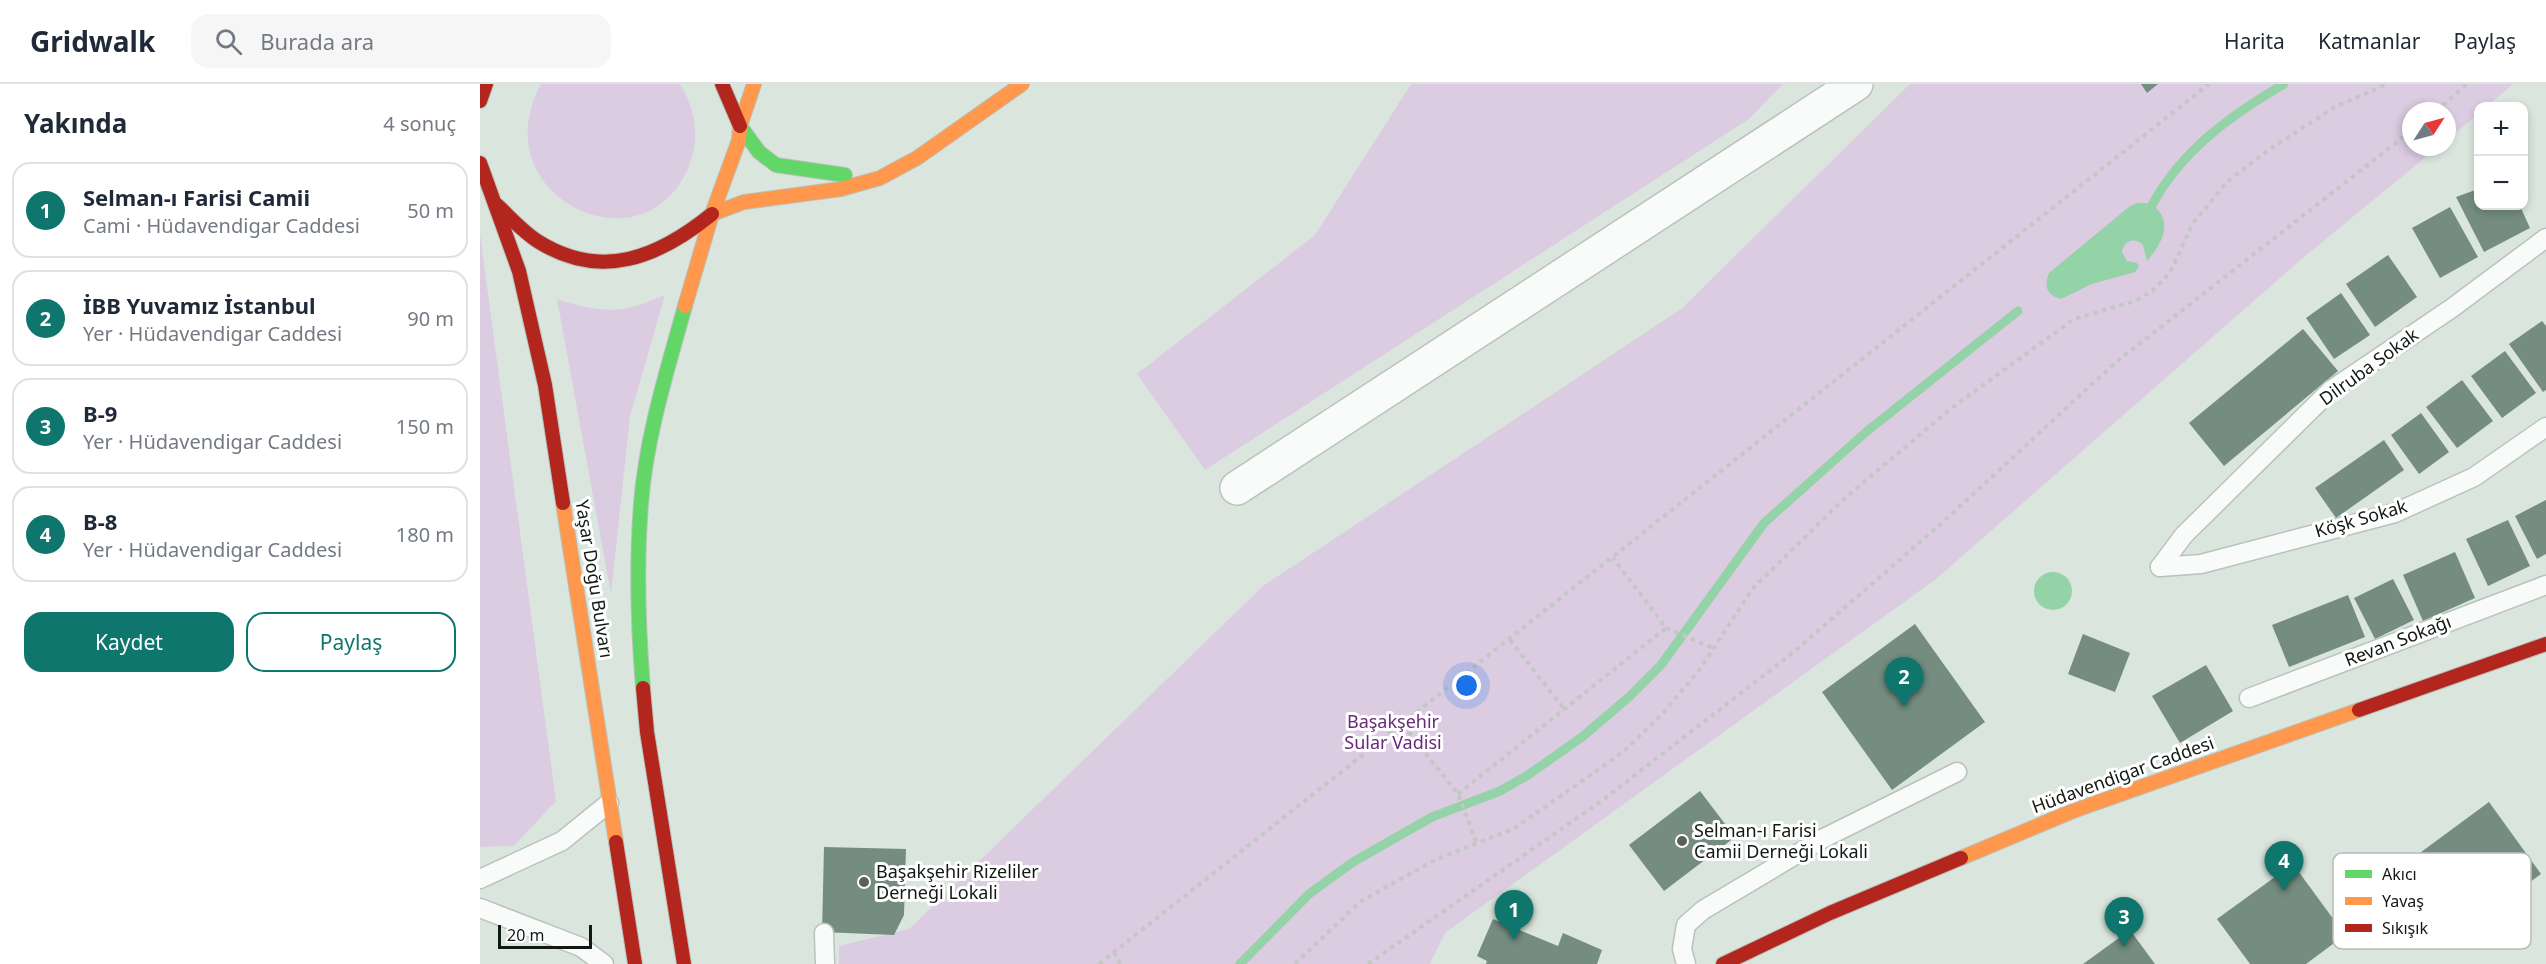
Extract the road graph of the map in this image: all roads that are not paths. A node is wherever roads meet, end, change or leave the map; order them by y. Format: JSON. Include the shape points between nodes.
{"nodes":[{"id":1,"x":486,"y":84,"type":"edge"},
{"id":2,"x":722,"y":84,"type":"edge"},
{"id":3,"x":754,"y":84,"type":"edge"},
{"id":4,"x":1022,"y":84,"type":"edge"},
{"id":5,"x":1856,"y":84,"type":"edge"},
{"id":6,"x":480,"y":101,"type":"edge"},
{"id":7,"x":740,"y":126,"type":"junction"},
{"id":8,"x":480,"y":163,"type":"edge"},
{"id":9,"x":880,"y":178,"type":"junction"},
{"id":10,"x":480,"y":184,"type":"edge"},
{"id":11,"x":496,"y":204,"type":"junction"},
{"id":12,"x":712,"y":214,"type":"junction"},
{"id":13,"x":2546,"y":238,"type":"edge"},
{"id":14,"x":2546,"y":427,"type":"edge"},
{"id":15,"x":1237,"y":488,"type":"dead end"},
{"id":16,"x":2160,"y":567,"type":"joint"},
{"id":17,"x":2546,"y":585,"type":"edge"},
{"id":18,"x":2546,"y":644,"type":"edge"},
{"id":19,"x":2249,"y":698,"type":"dead end"},
{"id":20,"x":1957,"y":772,"type":"dead end"},
{"id":21,"x":609,"y":804,"type":"junction"},
{"id":22,"x":480,"y":879,"type":"edge"},
{"id":23,"x":480,"y":908,"type":"edge"},
{"id":24,"x":824,"y":933,"type":"dead end"},
{"id":25,"x":604,"y":964,"type":"edge"},
{"id":26,"x":635,"y":964,"type":"edge"},
{"id":27,"x":684,"y":964,"type":"edge"},
{"id":28,"x":825,"y":964,"type":"edge"},
{"id":29,"x":1686,"y":964,"type":"edge"},
{"id":30,"x":1723,"y":964,"type":"edge"}],
"edges":[{"from":1,"to":6,"type":"main road"},
{"from":2,"to":7,"type":"main road"},
{"from":3,"to":7,"type":"main road","name":"Yaşar Doğu Bulvarı"},
{"from":4,"to":9,"type":"main road","via":[[917,158]]},
{"from":5,"to":15,"type":"street"},
{"from":7,"to":9,"type":"main road","via":[[759,152],[776,165]]},
{"from":7,"to":12,"type":"main road","name":"Yaşar Doğu Bulvarı","via":[[739,140]]},
{"from":8,"to":11,"type":"main road","name":"Yaşar Doğu Bulvarı"},
{"from":9,"to":12,"type":"main road","via":[[841,189],[744,202]]},
{"from":10,"to":11,"type":"main road"},
{"from":11,"to":12,"type":"main road","name":"Yaşar Doğu Bulvarı","via":[[538,241],[569,257],[598,264],[650,254],[695,229]]},
{"from":11,"to":21,"type":"main road","name":"Yaşar Doğu Bulvarı","via":[[519,271],[544,385]]},
{"from":12,"to":27,"type":"main road","name":"Yaşar Doğu Bulvarı","via":[[657,408],[641,502],[637,610],[647,732]]},
{"from":13,"to":16,"type":"lane","name":"Dilruba Sokak","via":[[2331,390],[2184,535]]},
{"from":14,"to":16,"type":"lane","name":"Köşk Sokak","via":[[2474,477],[2395,513],[2201,564]]},
{"from":17,"to":19,"type":"lane","name":"Revan Sokağı"},
{"from":18,"to":30,"type":"main road","name":"Hüdavendigar Caddesi","via":[[2073,811],[1830,913]]},
{"from":20,"to":29,"type":"lane","via":[[1824,838],[1703,910],[1686,926],[1682,949]]},
{"from":21,"to":22,"type":"lane","via":[[562,841]]},
{"from":21,"to":26,"type":"main road","name":"Yaşar Doğu Bulvarı"},
{"from":23,"to":25,"type":"lane","via":[[581,947]]},
{"from":24,"to":28,"type":"lane"}]}
